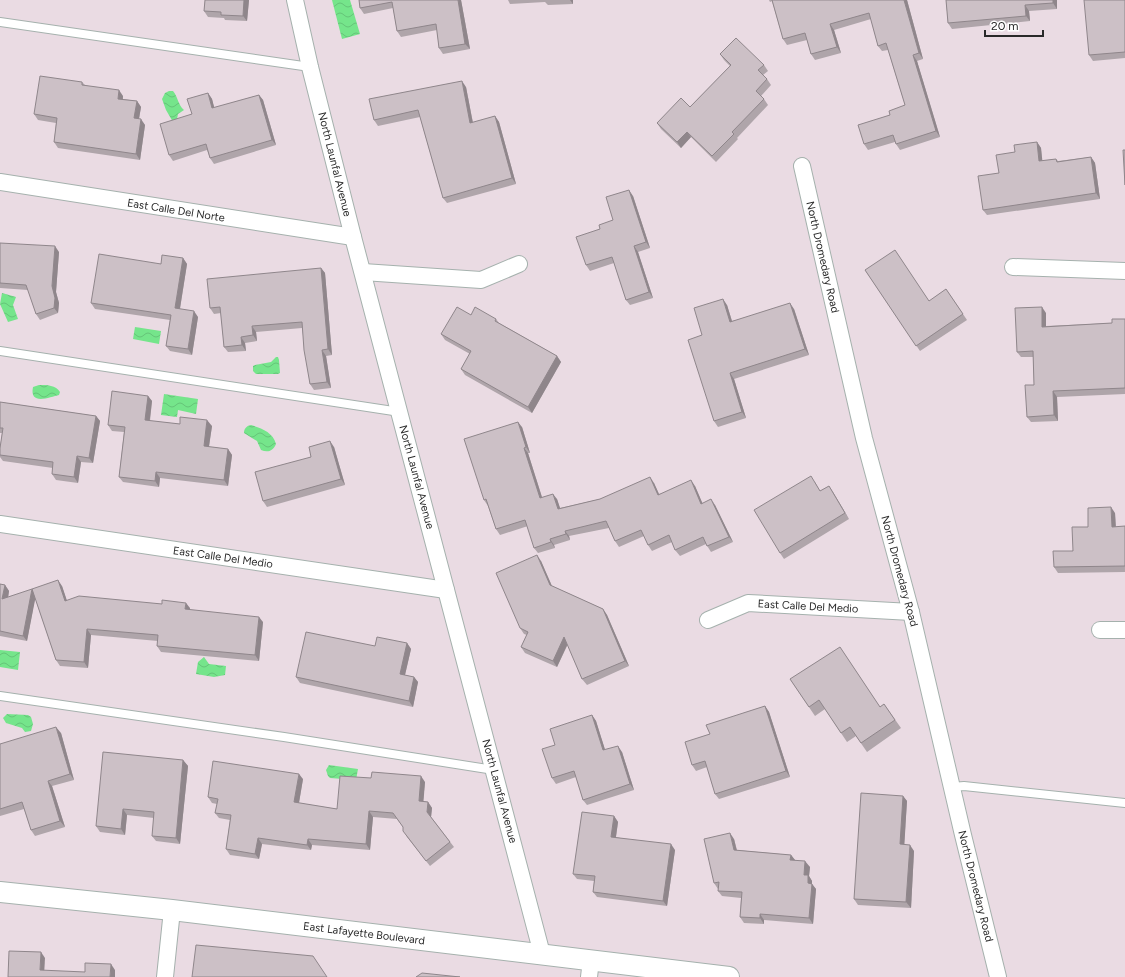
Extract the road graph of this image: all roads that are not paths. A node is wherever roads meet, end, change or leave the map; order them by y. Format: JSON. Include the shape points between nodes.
{"nodes":[{"id":1,"x":295,"y":0,"type":"edge"},
{"id":2,"x":0,"y":22,"type":"edge"},
{"id":3,"x":310,"y":67,"type":"junction"},
{"id":4,"x":802,"y":166,"type":"dead end"},
{"id":5,"x":0,"y":182,"type":"edge"},
{"id":6,"x":353,"y":237,"type":"junction"},
{"id":7,"x":519,"y":264,"type":"dead end"},
{"id":8,"x":1013,"y":267,"type":"dead end"},
{"id":9,"x":1125,"y":271,"type":"edge"},
{"id":10,"x":363,"y":272,"type":"junction"},
{"id":11,"x":0,"y":351,"type":"edge"},
{"id":12,"x":400,"y":412,"type":"junction"},
{"id":13,"x":0,"y":524,"type":"edge"},
{"id":14,"x":446,"y":590,"type":"junction"},
{"id":15,"x":911,"y":612,"type":"junction"},
{"id":16,"x":708,"y":620,"type":"dead end"},
{"id":17,"x":1100,"y":630,"type":"dead end"},
{"id":18,"x":1125,"y":630,"type":"edge"},
{"id":19,"x":0,"y":696,"type":"edge"},
{"id":20,"x":494,"y":770,"type":"junction"},
{"id":21,"x":952,"y":787,"type":"junction"},
{"id":22,"x":1125,"y":802,"type":"edge"},
{"id":23,"x":0,"y":892,"type":"edge"},
{"id":24,"x":172,"y":910,"type":"junction"},
{"id":25,"x":542,"y":954,"type":"junction"},
{"id":26,"x":590,"y":968,"type":"edge"},
{"id":27,"x":165,"y":977,"type":"edge"},
{"id":28,"x":729,"y":977,"type":"edge"},
{"id":29,"x":998,"y":977,"type":"edge"}],
"edges":[{"from":1,"to":3,"type":"street","name":"North Launfal Avenue"},
{"from":2,"to":3,"type":"lane"},
{"from":3,"to":6,"type":"street","name":"North Launfal Avenue"},
{"from":4,"to":15,"type":"street","name":"North Dromedary Road","via":[[864,438]]},
{"from":5,"to":6,"type":"street","name":"East Calle Del Norte"},
{"from":6,"to":10,"type":"street","name":"North Launfal Avenue"},
{"from":7,"to":10,"type":"street","via":[[481,280]]},
{"from":8,"to":9,"type":"street"},
{"from":10,"to":12,"type":"street","name":"North Launfal Avenue"},
{"from":11,"to":12,"type":"lane"},
{"from":12,"to":14,"type":"street","name":"North Launfal Avenue"},
{"from":13,"to":14,"type":"street","name":"East Calle Del Medio"},
{"from":14,"to":20,"type":"street","name":"North Launfal Avenue"},
{"from":15,"to":16,"type":"street","name":"East Calle Del Medio","via":[[748,603]]},
{"from":15,"to":21,"type":"street","name":"North Dromedary Road"},
{"from":17,"to":18,"type":"street"},
{"from":19,"to":20,"type":"lane"},
{"from":20,"to":25,"type":"street","name":"North Launfal Avenue"},
{"from":21,"to":22,"type":"lane","via":[[964,786]]},
{"from":21,"to":29,"type":"street","name":"North Dromedary Road"},
{"from":23,"to":24,"type":"street","name":"East Lafayette Boulevard"},
{"from":24,"to":25,"type":"street","name":"East Lafayette Boulevard"},
{"from":24,"to":27,"type":"street"},
{"from":25,"to":26,"type":"street","name":"East Lafayette Boulevard"},
{"from":26,"to":28,"type":"street","name":"East Lafayette Boulevard"}]}
